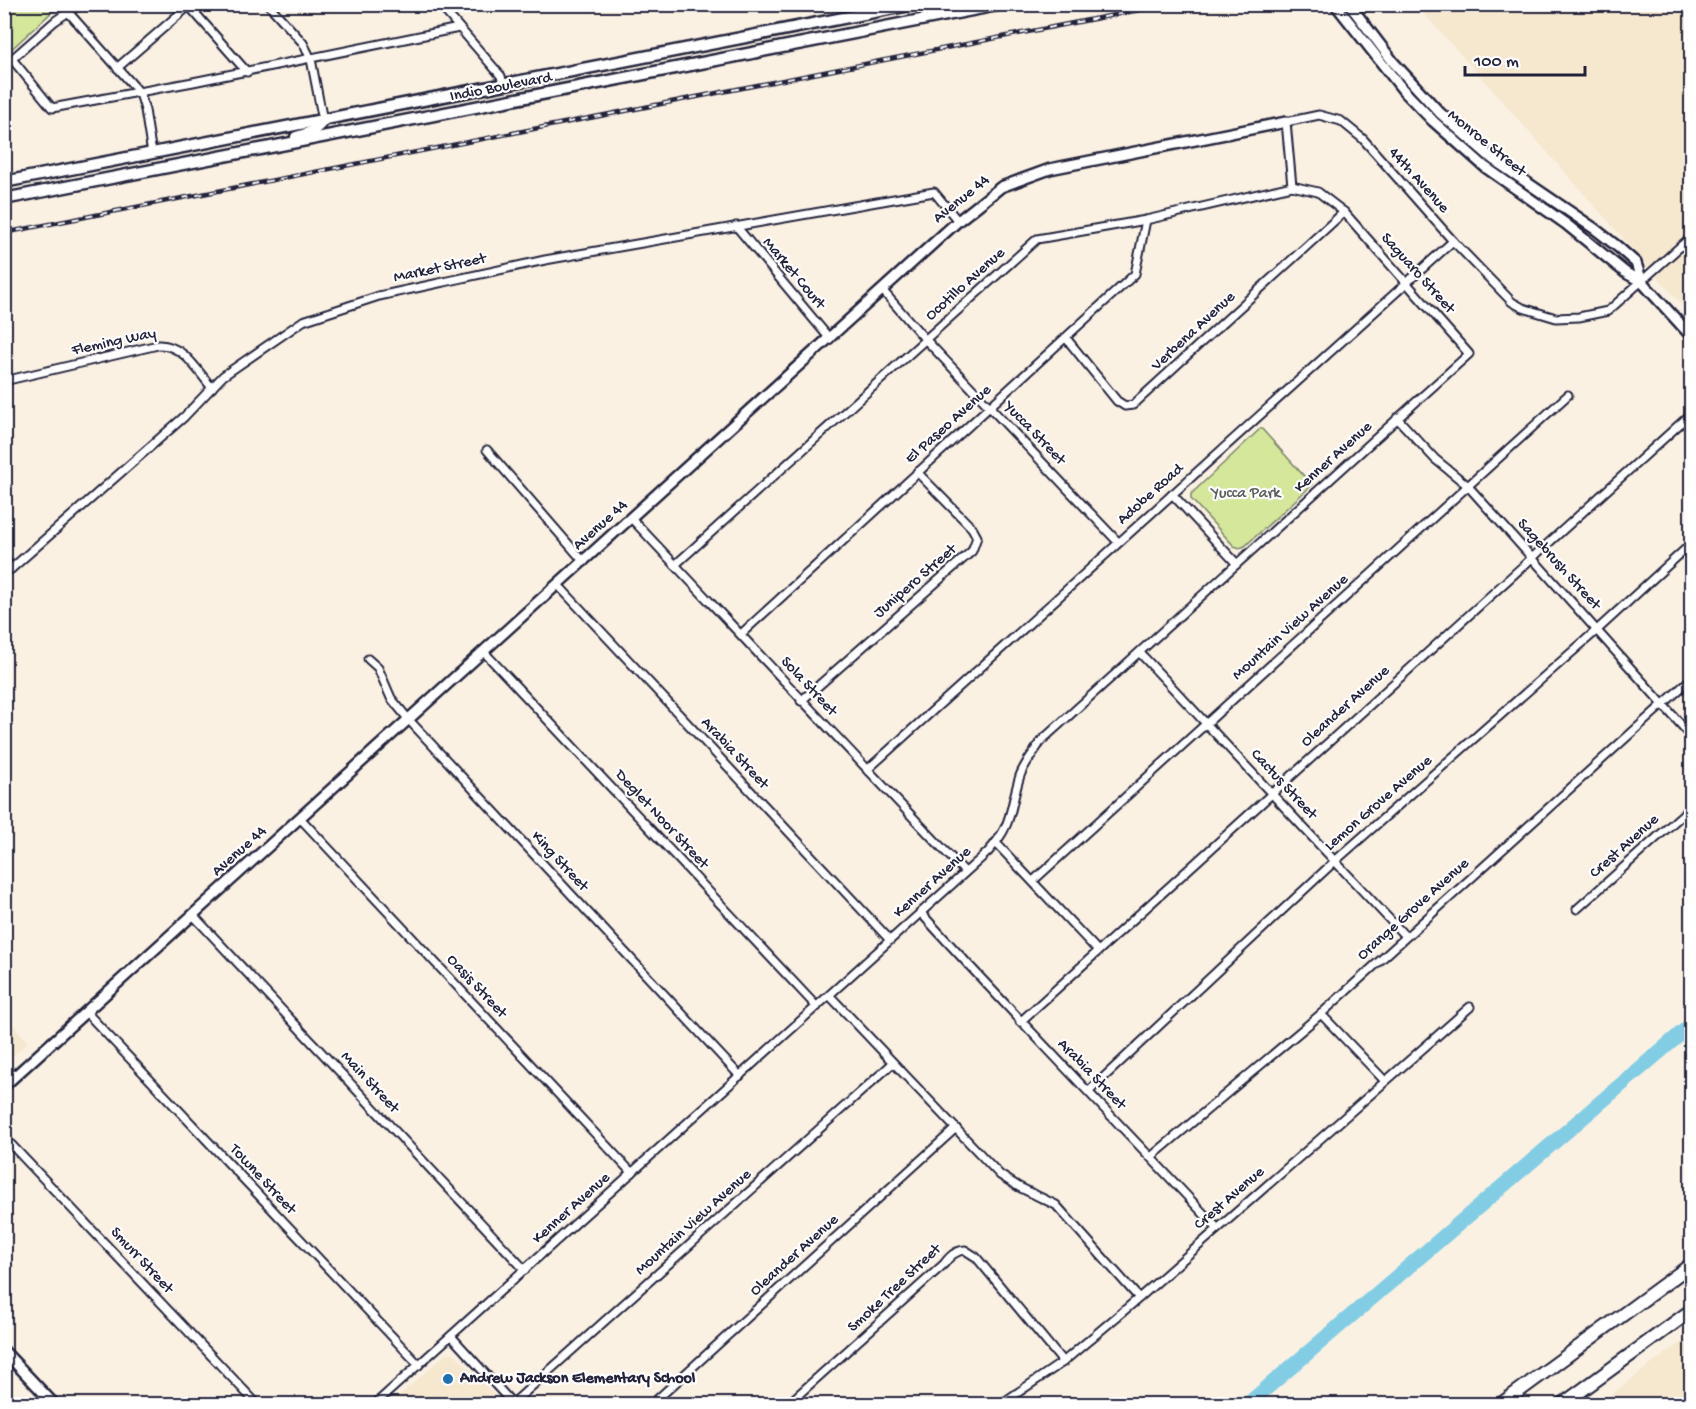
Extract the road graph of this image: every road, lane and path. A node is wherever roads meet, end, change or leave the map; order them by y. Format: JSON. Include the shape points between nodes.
{"nodes":[{"id":1,"x":61,"y":4,"type":"edge"},
{"id":2,"x":80,"y":4,"type":"edge"},
{"id":3,"x":268,"y":4,"type":"edge"},
{"id":4,"x":439,"y":4,"type":"edge"},
{"id":5,"x":915,"y":4,"type":"edge"},
{"id":6,"x":968,"y":4,"type":"edge"},
{"id":7,"x":1004,"y":4,"type":"edge"},
{"id":8,"x":1335,"y":4,"type":"edge"},
{"id":9,"x":1349,"y":4,"type":"edge"},
{"id":10,"x":190,"y":5,"type":"edge"},
{"id":11,"x":69,"y":14,"type":"junction"},
{"id":12,"x":909,"y":23,"type":"junction"},
{"id":13,"x":459,"y":28,"type":"junction"},
{"id":14,"x":12,"y":59,"type":"junction"},
{"id":15,"x":311,"y":59,"type":"junction"},
{"id":16,"x":4,"y":66,"type":"edge"},
{"id":17,"x":117,"y":68,"type":"junction"},
{"id":18,"x":248,"y":72,"type":"junction"},
{"id":19,"x":503,"y":86,"type":"junction"},
{"id":20,"x":140,"y":93,"type":"junction"},
{"id":21,"x":528,"y":98,"type":"junction"},
{"id":22,"x":424,"y":118,"type":"junction"},
{"id":23,"x":323,"y":121,"type":"junction"},
{"id":24,"x":1286,"y":122,"type":"junction"},
{"id":25,"x":344,"y":134,"type":"junction"},
{"id":26,"x":152,"y":154,"type":"junction"},
{"id":27,"x":243,"y":154,"type":"junction"},
{"id":28,"x":175,"y":167,"type":"junction"},
{"id":29,"x":4,"y":182,"type":"edge"},
{"id":30,"x":72,"y":186,"type":"junction"},
{"id":31,"x":1292,"y":186,"type":"junction"},
{"id":32,"x":4,"y":190,"type":"edge"},
{"id":33,"x":25,"y":195,"type":"junction"},
{"id":34,"x":4,"y":199,"type":"edge"},
{"id":35,"x":1344,"y":212,"type":"junction"},
{"id":36,"x":1146,"y":220,"type":"junction"},
{"id":37,"x":958,"y":221,"type":"junction"},
{"id":38,"x":736,"y":226,"type":"junction"},
{"id":39,"x":1692,"y":236,"type":"edge"},
{"id":40,"x":1453,"y":241,"type":"junction"},
{"id":41,"x":1642,"y":282,"type":"junction"},
{"id":42,"x":1406,"y":283,"type":"junction"},
{"id":43,"x":883,"y":291,"type":"junction"},
{"id":44,"x":1692,"y":337,"type":"edge"},
{"id":45,"x":1066,"y":338,"type":"junction"},
{"id":46,"x":830,"y":339,"type":"junction"},
{"id":47,"x":925,"y":339,"type":"junction"},
{"id":48,"x":1469,"y":354,"type":"joint"},
{"id":49,"x":4,"y":381,"type":"edge"},
{"id":50,"x":212,"y":388,"type":"junction"},
{"id":51,"x":1568,"y":395,"type":"dead end"},
{"id":52,"x":990,"y":408,"type":"junction"},
{"id":53,"x":1692,"y":413,"type":"edge"},
{"id":54,"x":1397,"y":418,"type":"junction"},
{"id":55,"x":487,"y":450,"type":"dead end"},
{"id":56,"x":917,"y":472,"type":"junction"},
{"id":57,"x":1467,"y":485,"type":"junction"},
{"id":58,"x":1172,"y":494,"type":"junction"},
{"id":59,"x":632,"y":519,"type":"junction"},
{"id":60,"x":1118,"y":542,"type":"junction"},
{"id":61,"x":1692,"y":543,"type":"edge"},
{"id":62,"x":1532,"y":556,"type":"junction"},
{"id":63,"x":4,"y":557,"type":"edge"},
{"id":64,"x":584,"y":562,"type":"junction"},
{"id":65,"x":1237,"y":564,"type":"junction"},
{"id":66,"x":675,"y":565,"type":"junction"},
{"id":67,"x":8,"y":570,"type":"edge"},
{"id":68,"x":558,"y":585,"type":"junction"},
{"id":69,"x":1597,"y":630,"type":"junction"},
{"id":70,"x":741,"y":634,"type":"junction"},
{"id":71,"x":484,"y":652,"type":"junction"},
{"id":72,"x":1140,"y":653,"type":"junction"},
{"id":73,"x":368,"y":659,"type":"dead end"},
{"id":74,"x":1692,"y":678,"type":"edge"},
{"id":75,"x":801,"y":701,"type":"junction"},
{"id":76,"x":1663,"y":704,"type":"junction"},
{"id":77,"x":409,"y":720,"type":"junction"},
{"id":78,"x":1207,"y":723,"type":"junction"},
{"id":79,"x":1692,"y":737,"type":"edge"},
{"id":80,"x":867,"y":770,"type":"junction"},
{"id":81,"x":1272,"y":793,"type":"junction"},
{"id":82,"x":1692,"y":806,"type":"edge"},
{"id":83,"x":300,"y":818,"type":"junction"},
{"id":84,"x":996,"y":843,"type":"junction"},
{"id":85,"x":1335,"y":861,"type":"junction"},
{"id":86,"x":965,"y":872,"type":"junction"},
{"id":87,"x":1033,"y":881,"type":"junction"},
{"id":88,"x":1577,"y":909,"type":"dead end"},
{"id":89,"x":921,"y":913,"type":"junction"},
{"id":90,"x":193,"y":915,"type":"junction"},
{"id":91,"x":1405,"y":936,"type":"junction"},
{"id":92,"x":890,"y":940,"type":"junction"},
{"id":93,"x":1098,"y":951,"type":"junction"},
{"id":94,"x":830,"y":996,"type":"junction"},
{"id":95,"x":1470,"y":1006,"type":"dead end"},
{"id":96,"x":817,"y":1007,"type":"junction"},
{"id":97,"x":86,"y":1012,"type":"junction"},
{"id":98,"x":1321,"y":1014,"type":"junction"},
{"id":99,"x":1020,"y":1022,"type":"junction"},
{"id":100,"x":893,"y":1063,"type":"junction"},
{"id":101,"x":740,"y":1076,"type":"junction"},
{"id":102,"x":1385,"y":1081,"type":"junction"},
{"id":103,"x":4,"y":1086,"type":"edge"},
{"id":104,"x":1089,"y":1090,"type":"junction"},
{"id":105,"x":956,"y":1128,"type":"junction"},
{"id":106,"x":4,"y":1137,"type":"edge"},
{"id":107,"x":1151,"y":1157,"type":"junction"},
{"id":108,"x":632,"y":1173,"type":"junction"},
{"id":109,"x":1217,"y":1228,"type":"junction"},
{"id":110,"x":1692,"y":1264,"type":"edge"},
{"id":111,"x":525,"y":1270,"type":"junction"},
{"id":112,"x":1139,"y":1298,"type":"junction"},
{"id":113,"x":1692,"y":1310,"type":"edge"},
{"id":114,"x":451,"y":1336,"type":"junction"},
{"id":115,"x":4,"y":1351,"type":"edge"},
{"id":116,"x":1063,"y":1362,"type":"junction"},
{"id":117,"x":418,"y":1365,"type":"junction"},
{"id":118,"x":54,"y":1404,"type":"edge"},
{"id":119,"x":257,"y":1404,"type":"edge"},
{"id":120,"x":375,"y":1404,"type":"edge"},
{"id":121,"x":513,"y":1404,"type":"edge"},
{"id":122,"x":651,"y":1404,"type":"edge"},
{"id":123,"x":788,"y":1404,"type":"edge"},
{"id":124,"x":1001,"y":1404,"type":"edge"},
{"id":125,"x":1500,"y":1404,"type":"edge"},
{"id":126,"x":1563,"y":1404,"type":"edge"}],
"edges":[{"from":1,"to":11,"type":"street"},
{"from":2,"to":11,"type":"street"},
{"from":3,"to":15,"type":"street","via":[[303,43]]},
{"from":4,"to":13,"type":"street"},
{"from":5,"to":19,"type":"main road","name":"Indio Boulevard"},
{"from":6,"to":12,"type":"main road","via":[[931,12]]},
{"from":7,"to":12,"type":"main road","name":"Indio Boulevard"},
{"from":8,"to":41,"type":"street","name":"Monroe Street","via":[[1403,90],[1458,144]]},
{"from":9,"to":41,"type":"street","name":"Monroe Street","via":[[1412,84],[1447,119],[1501,165],[1595,229],[1636,263]]},
{"from":10,"to":17,"type":"street"},
{"from":10,"to":18,"type":"street"},
{"from":11,"to":14,"type":"street","via":[[55,21]]},
{"from":11,"to":17,"type":"street"},
{"from":12,"to":21,"type":"main road","name":"Indio Boulevard"},
{"from":13,"to":15,"type":"street"},
{"from":13,"to":19,"type":"street","via":[[501,76]]},
{"from":14,"to":16,"type":"street"},
{"from":14,"to":20,"type":"street","via":[[52,108]]},
{"from":15,"to":18,"type":"street"},
{"from":15,"to":23,"type":"street"},
{"from":17,"to":20,"type":"street"},
{"from":18,"to":20,"type":"street"},
{"from":19,"to":21,"type":"main road"},
{"from":19,"to":22,"type":"main road","via":[[487,99],[444,108]]},
{"from":19,"to":23,"type":"main road","name":"Indio Boulevard"},
{"from":20,"to":26,"type":"street"},
{"from":21,"to":22,"type":"main road","name":"Indio Boulevard"},
{"from":22,"to":25,"type":"main road","name":"Indio Boulevard"},
{"from":23,"to":25,"type":"main road","via":[[330,129]]},
{"from":23,"to":26,"type":"main road","name":"Indio Boulevard"},
{"from":23,"to":27,"type":"main road","via":[[307,134],[264,143]]},
{"from":24,"to":31,"type":"street"},
{"from":24,"to":37,"type":"street","name":"Avenue 44","via":[[1050,169],[1001,187]]},
{"from":24,"to":40,"type":"street","name":"44th Avenue","via":[[1319,115],[1341,121],[1363,139]]},
{"from":25,"to":27,"type":"main road","name":"Indio Boulevard"},
{"from":26,"to":28,"type":"main road","via":[[160,163]]},
{"from":26,"to":29,"type":"main road","name":"Indio Boulevard"},
{"from":26,"to":30,"type":"main road","via":[[136,168],[94,176]]},
{"from":27,"to":28,"type":"main road","name":"Indio Boulevard"},
{"from":28,"to":30,"type":"main road","name":"Indio Boulevard"},
{"from":30,"to":33,"type":"main road","name":"Indio Boulevard"},
{"from":31,"to":35,"type":"street","name":"Ocotillo Avenue","via":[[1318,192]]},
{"from":31,"to":36,"type":"street","name":"Ocotillo Avenue"},
{"from":32,"to":33,"type":"main road"},
{"from":33,"to":34,"type":"main road","name":"Indio Boulevard"},
{"from":35,"to":42,"type":"street","name":"Saguaro Street"},
{"from":35,"to":45,"type":"street","name":"Verbena Avenue","via":[[1133,405],[1117,401]]},
{"from":36,"to":45,"type":"street","name":"El Paseo Avenue","via":[[1135,274]]},
{"from":36,"to":47,"type":"street","name":"Ocotillo Avenue","via":[[1037,239]]},
{"from":37,"to":38,"type":"street","name":"Market Street","via":[[934,192]]},
{"from":37,"to":43,"type":"street","name":"Avenue 44"},
{"from":38,"to":46,"type":"street","name":"Market Court"},
{"from":38,"to":50,"type":"street","name":"Market Street","via":[[545,260],[379,296],[303,321],[223,376]]},
{"from":39,"to":41,"type":"street"},
{"from":40,"to":41,"type":"street","name":"44th Avenue","via":[[1512,302],[1556,318],[1608,312]]},
{"from":40,"to":42,"type":"street","name":"Adobe Road"},
{"from":41,"to":44,"type":"street","name":"Monroe Street"},
{"from":42,"to":48,"type":"street","name":"Saguaro Street"},
{"from":42,"to":58,"type":"street","name":"Adobe Road"},
{"from":43,"to":46,"type":"street","name":"Avenue 44"},
{"from":43,"to":47,"type":"street","name":"Yucca Street"},
{"from":45,"to":52,"type":"street","name":"El Paseo Avenue"},
{"from":46,"to":59,"type":"street","name":"Avenue 44"},
{"from":47,"to":52,"type":"street","name":"Yucca Street"},
{"from":47,"to":66,"type":"street","name":"Ocotillo Avenue"},
{"from":48,"to":54,"type":"street","name":"Kenner Avenue"},
{"from":49,"to":50,"type":"street","name":"Fleming Way","via":[[167,345],[181,351]]},
{"from":50,"to":67,"type":"street","name":"Market Street"},
{"from":51,"to":57,"type":"street","name":"Mountain View Avenue"},
{"from":52,"to":56,"type":"street","name":"El Paseo Avenue"},
{"from":52,"to":60,"type":"street","name":"Yucca Street"},
{"from":53,"to":62,"type":"street","name":"Oleander Avenue"},
{"from":54,"to":57,"type":"street","name":"Sagebrush Street","via":[[1435,459]]},
{"from":54,"to":65,"type":"street","name":"Kenner Avenue"},
{"from":55,"to":64,"type":"street"},
{"from":56,"to":70,"type":"street","name":"El Paseo Avenue"},
{"from":56,"to":75,"type":"street","name":"Junipero Street","via":[[972,528],[977,537],[972,551]]},
{"from":57,"to":62,"type":"street","name":"Sagebrush Street"},
{"from":57,"to":78,"type":"street","name":"Mountain View Avenue"},
{"from":58,"to":60,"type":"street","name":"Adobe Road"},
{"from":58,"to":65,"type":"street"},
{"from":59,"to":64,"type":"street","name":"Avenue 44"},
{"from":59,"to":66,"type":"street","name":"Sola Street"},
{"from":60,"to":80,"type":"street","name":"Adobe Road"},
{"from":61,"to":69,"type":"street","name":"Lemon Grove Avenue"},
{"from":62,"to":69,"type":"street","name":"Sagebrush Street"},
{"from":62,"to":81,"type":"street","name":"Oleander Avenue"},
{"from":63,"to":67,"type":"street"},
{"from":64,"to":68,"type":"street","name":"Avenue 44"},
{"from":65,"to":72,"type":"street","name":"Kenner Avenue"},
{"from":66,"to":70,"type":"street","name":"Sola Street"},
{"from":68,"to":71,"type":"street","name":"Avenue 44"},
{"from":68,"to":92,"type":"street","name":"Arabia Street"},
{"from":69,"to":76,"type":"street","name":"Sagebrush Street"},
{"from":69,"to":85,"type":"street","name":"Lemon Grove Avenue"},
{"from":70,"to":75,"type":"street","name":"Sola Street"},
{"from":71,"to":77,"type":"street","name":"Avenue 44"},
{"from":71,"to":96,"type":"street","name":"Deglet Noor Street"},
{"from":72,"to":78,"type":"street","name":"Cactus Street"},
{"from":72,"to":84,"type":"street","name":"Kenner Avenue","via":[[1041,741],[1019,776],[1012,813]]},
{"from":73,"to":77,"type":"street","name":"King Street","via":[[378,668],[391,698]]},
{"from":74,"to":76,"type":"street","name":"Orange Grove Avenue"},
{"from":75,"to":80,"type":"street","name":"Sola Street"},
{"from":76,"to":79,"type":"street","name":"Sagebrush Street"},
{"from":76,"to":91,"type":"street","name":"Orange Grove Avenue"},
{"from":77,"to":83,"type":"street","name":"Avenue 44"},
{"from":77,"to":101,"type":"street","name":"King Street"},
{"from":78,"to":81,"type":"street","name":"Cactus Street"},
{"from":78,"to":87,"type":"street","name":"Mountain View Avenue"},
{"from":80,"to":86,"type":"street","name":"Sola Street"},
{"from":81,"to":85,"type":"street","name":"Cactus Street"},
{"from":81,"to":93,"type":"street","name":"Oleander Avenue"},
{"from":82,"to":88,"type":"street","name":"Crest Avenue"},
{"from":83,"to":90,"type":"street","name":"Avenue 44"},
{"from":83,"to":108,"type":"street","name":"Oasis Street"},
{"from":84,"to":86,"type":"street","name":"Kenner Avenue"},
{"from":84,"to":87,"type":"street"},
{"from":85,"to":91,"type":"street","name":"Cactus Street"},
{"from":85,"to":104,"type":"street","name":"Lemon Grove Avenue"},
{"from":86,"to":89,"type":"street","name":"Kenner Avenue"},
{"from":87,"to":93,"type":"street"},
{"from":89,"to":92,"type":"street","name":"Kenner Avenue"},
{"from":89,"to":99,"type":"street","name":"Arabia Street"},
{"from":90,"to":97,"type":"street","name":"Avenue 44"},
{"from":90,"to":111,"type":"street","name":"Main Street"},
{"from":91,"to":98,"type":"street","name":"Orange Grove Avenue"},
{"from":92,"to":94,"type":"street","name":"Kenner Avenue"},
{"from":93,"to":99,"type":"street","name":"Oleander Avenue"},
{"from":94,"to":96,"type":"street","name":"Kenner Avenue"},
{"from":94,"to":100,"type":"street"},
{"from":95,"to":102,"type":"street","name":"Crest Avenue"},
{"from":96,"to":101,"type":"street","name":"Kenner Avenue"},
{"from":97,"to":103,"type":"street","name":"Avenue 44"},
{"from":97,"to":117,"type":"street","name":"Towne Street"},
{"from":98,"to":102,"type":"street"},
{"from":98,"to":107,"type":"street","name":"Orange Grove Avenue"},
{"from":99,"to":104,"type":"street","name":"Arabia Street"},
{"from":100,"to":105,"type":"street"},
{"from":100,"to":121,"type":"street","name":"Mountain View Avenue"},
{"from":101,"to":108,"type":"street","name":"Kenner Avenue"},
{"from":102,"to":109,"type":"street","name":"Crest Avenue"},
{"from":104,"to":107,"type":"street","name":"Arabia Street"},
{"from":105,"to":112,"type":"street","via":[[1000,1175],[1056,1204]]},
{"from":105,"to":122,"type":"street","name":"Oleander Avenue"},
{"from":106,"to":119,"type":"street","name":"Smurr Street"},
{"from":107,"to":109,"type":"street","name":"Arabia Street"},
{"from":108,"to":111,"type":"street","name":"Kenner Avenue"},
{"from":109,"to":112,"type":"street","name":"Crest Avenue"},
{"from":110,"to":125,"type":"highway"},
{"from":111,"to":114,"type":"street","name":"Kenner Avenue"},
{"from":112,"to":116,"type":"street","name":"Crest Avenue"},
{"from":113,"to":126,"type":"highway"},
{"from":114,"to":117,"type":"street","name":"Kenner Avenue"},
{"from":114,"to":121,"type":"street"},
{"from":115,"to":118,"type":"street"},
{"from":116,"to":123,"type":"street","name":"Smoke Tree Street","via":[[976,1257],[965,1250],[949,1257]]},
{"from":116,"to":124,"type":"street","name":"Crest Avenue"},
{"from":117,"to":120,"type":"street","name":"Kenner Avenue"}]}
